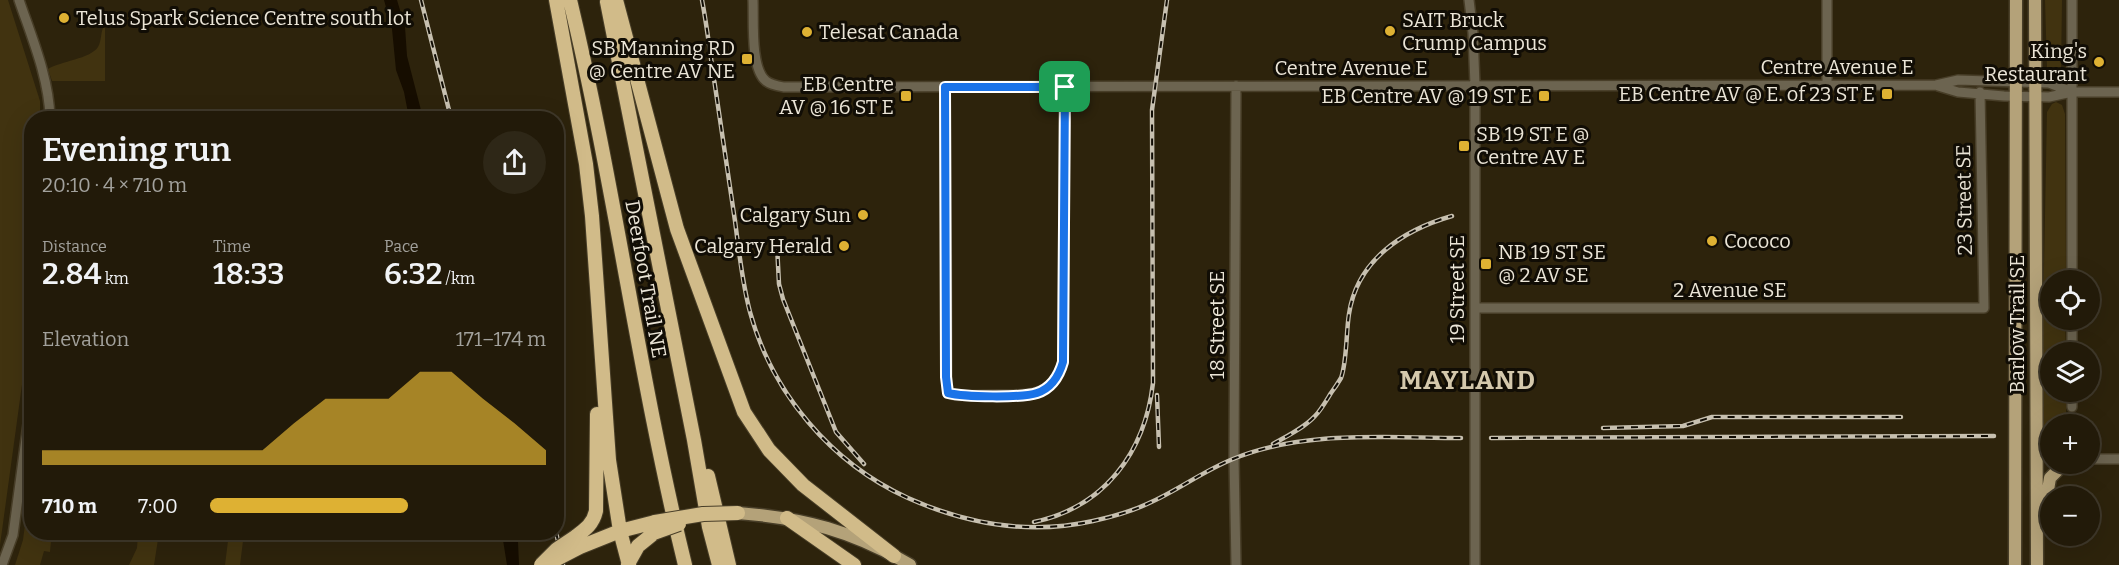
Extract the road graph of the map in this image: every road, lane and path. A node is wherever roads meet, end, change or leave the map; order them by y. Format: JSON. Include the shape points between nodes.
{"nodes":[{"id":1,"x":19,"y":0,"type":"edge"},
{"id":2,"x":556,"y":0,"type":"edge"},
{"id":3,"x":570,"y":0,"type":"edge"},
{"id":4,"x":607,"y":0,"type":"edge"},
{"id":5,"x":616,"y":0,"type":"edge"},
{"id":6,"x":753,"y":0,"type":"edge"},
{"id":7,"x":1469,"y":0,"type":"edge"},
{"id":8,"x":1827,"y":0,"type":"edge"},
{"id":9,"x":2016,"y":0,"type":"edge"},
{"id":10,"x":2035,"y":0,"type":"edge"},
{"id":11,"x":2072,"y":0,"type":"edge"},
{"id":12,"x":2017,"y":83,"type":"junction"},
{"id":13,"x":2036,"y":83,"type":"junction"},
{"id":14,"x":1827,"y":84,"type":"junction"},
{"id":15,"x":1475,"y":85,"type":"junction"},
{"id":16,"x":1936,"y":85,"type":"junction"},
{"id":17,"x":1236,"y":86,"type":"junction"},
{"id":18,"x":945,"y":87,"type":"junction"},
{"id":19,"x":1065,"y":87,"type":"junction"},
{"id":20,"x":1980,"y":92,"type":"junction"},
{"id":21,"x":2072,"y":92,"type":"junction"},
{"id":22,"x":2119,"y":92,"type":"edge"},
{"id":23,"x":2016,"y":96,"type":"junction"},
{"id":24,"x":2037,"y":97,"type":"junction"},
{"id":25,"x":50,"y":111,"type":"edge"},
{"id":26,"x":2072,"y":270,"type":"edge"},
{"id":27,"x":595,"y":286,"type":"junction"},
{"id":28,"x":1476,"y":308,"type":"junction"},
{"id":29,"x":1984,"y":308,"type":"joint"},
{"id":30,"x":2072,"y":402,"type":"edge"},
{"id":31,"x":2072,"y":407,"type":"dead end"},
{"id":32,"x":2037,"y":438,"type":"junction"},
{"id":33,"x":694,"y":440,"type":"junction"},
{"id":34,"x":2040,"y":441,"type":"edge"},
{"id":35,"x":24,"y":453,"type":"edge"},
{"id":36,"x":2100,"y":459,"type":"edge"},
{"id":37,"x":2119,"y":459,"type":"edge"},
{"id":38,"x":2054,"y":474,"type":"edge"},
{"id":39,"x":738,"y":513,"type":"joint"},
{"id":40,"x":787,"y":518,"type":"junction"},
{"id":41,"x":654,"y":527,"type":"junction"},
{"id":42,"x":620,"y":531,"type":"junction"},
{"id":43,"x":2037,"y":532,"type":"junction"},
{"id":44,"x":578,"y":542,"type":"junction"},
{"id":45,"x":894,"y":556,"type":"junction"},
{"id":46,"x":629,"y":564,"type":"edge"},
{"id":47,"x":2,"y":565,"type":"edge"},
{"id":48,"x":543,"y":565,"type":"edge"},
{"id":49,"x":685,"y":565,"type":"edge"},
{"id":50,"x":719,"y":565,"type":"edge"},
{"id":51,"x":729,"y":565,"type":"edge"},
{"id":52,"x":854,"y":565,"type":"edge"},
{"id":53,"x":910,"y":565,"type":"edge"},
{"id":54,"x":1236,"y":565,"type":"edge"},
{"id":55,"x":1475,"y":565,"type":"edge"},
{"id":56,"x":2015,"y":565,"type":"edge"},
{"id":57,"x":2037,"y":565,"type":"edge"}],
"edges":[{"from":1,"to":25,"type":"street","via":[[46,82]]},
{"from":2,"to":27,"type":"highway","via":[[586,164]]},
{"from":3,"to":49,"type":"highway","name":"Deerfoot Trail NE"},
{"from":4,"to":33,"type":"highway","name":"Deerfoot Trail NE"},
{"from":5,"to":45,"type":"highway","via":[[677,229],[744,412],[769,450],[803,485]]},
{"from":6,"to":18,"type":"street","name":"Centre Avenue E","via":[[757,63],[766,81],[784,87]]},
{"from":7,"to":15,"type":"street","name":"19 Street SE"},
{"from":8,"to":14,"type":"street"},
{"from":9,"to":12,"type":"main road","name":"Barlow Trail SE"},
{"from":10,"to":13,"type":"main road","name":"Barlow Trail SE"},
{"from":11,"to":21,"type":"street"},
{"from":12,"to":13,"type":"street","name":"Centre Avenue E"},
{"from":12,"to":16,"type":"street","name":"Centre Avenue E","via":[[1958,80]]},
{"from":12,"to":23,"type":"main road","name":"Barlow Trail SE"},
{"from":13,"to":21,"type":"street","name":"Centre Avenue E","via":[[2049,83]]},
{"from":13,"to":24,"type":"main road","name":"Barlow Trail SE"},
{"from":14,"to":15,"type":"street","name":"Centre Avenue E"},
{"from":14,"to":16,"type":"street","name":"Centre Avenue E"},
{"from":15,"to":17,"type":"street","name":"Centre Avenue E"},
{"from":15,"to":28,"type":"street","name":"19 Street SE"},
{"from":16,"to":20,"type":"street","name":"Centre Avenue E","via":[[1958,92]]},
{"from":17,"to":19,"type":"street","name":"Centre Avenue E"},
{"from":17,"to":54,"type":"street","name":"18 Street SE"},
{"from":18,"to":19,"type":"street","name":"Centre Avenue E"},
{"from":18,"to":19,"type":"street","via":[[948,393],[1025,395],[1037,393],[1056,380],[1064,353]]},
{"from":20,"to":23,"type":"street","name":"Centre Avenue E"},
{"from":20,"to":29,"type":"street","name":"23 Street SE"},
{"from":21,"to":22,"type":"street","name":"Centre Avenue E"},
{"from":21,"to":24,"type":"street","name":"Centre Avenue E"},
{"from":21,"to":26,"type":"street"},
{"from":23,"to":24,"type":"street","name":"Centre Avenue E"},
{"from":23,"to":56,"type":"main road","name":"Barlow Trail SE"},
{"from":24,"to":32,"type":"main road","name":"Barlow Trail SE"},
{"from":27,"to":42,"type":"highway","via":[[609,459]]},
{"from":27,"to":44,"type":"highway","via":[[596,511]]},
{"from":28,"to":29,"type":"street","name":"2 Avenue SE"},
{"from":28,"to":55,"type":"street","name":"19 Street SE"},
{"from":30,"to":31,"type":"street"},
{"from":32,"to":34,"type":"main road"},
{"from":32,"to":43,"type":"main road","name":"Barlow Trail SE"},
{"from":33,"to":50,"type":"highway","name":"Deerfoot Trail NE"},
{"from":33,"to":51,"type":"highway","via":[[709,478]]},
{"from":35,"to":47,"type":"street","via":[[13,535]]},
{"from":36,"to":37,"type":"street"},
{"from":38,"to":43,"type":"main road"},
{"from":39,"to":40,"type":"main road"},
{"from":39,"to":41,"type":"highway","bridge":true,"via":[[703,514]]},
{"from":40,"to":45,"type":"main road","via":[[840,531]]},
{"from":40,"to":52,"type":"highway"},
{"from":41,"to":42,"type":"highway"},
{"from":41,"to":46,"type":"highway"},
{"from":42,"to":44,"type":"highway"},
{"from":42,"to":46,"type":"highway"},
{"from":43,"to":57,"type":"main road","name":"Barlow Trail SE"},
{"from":44,"to":48,"type":"highway","bridge":true,"via":[[557,549]]},
{"from":45,"to":53,"type":"main road"}]}
